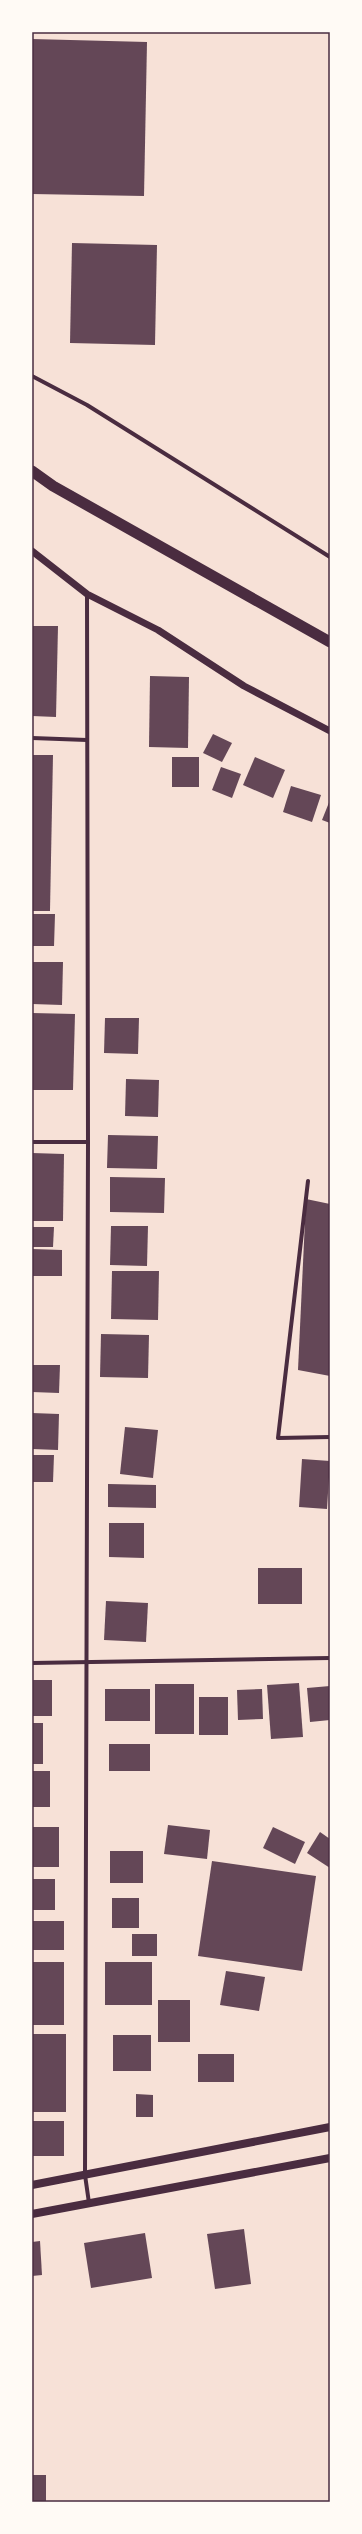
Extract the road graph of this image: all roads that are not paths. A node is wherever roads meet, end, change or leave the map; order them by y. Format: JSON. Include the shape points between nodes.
{"nodes":[{"id":1,"x":32,"y":376,"type":"edge"},
{"id":2,"x":32,"y":471,"type":"edge"},
{"id":3,"x":32,"y":551,"type":"edge"},
{"id":4,"x":330,"y":556,"type":"edge"},
{"id":5,"x":87,"y":594,"type":"junction"},
{"id":6,"x":330,"y":642,"type":"edge"},
{"id":7,"x":330,"y":731,"type":"edge"},
{"id":8,"x":32,"y":738,"type":"edge"},
{"id":9,"x":87,"y":740,"type":"junction"},
{"id":10,"x":32,"y":1142,"type":"edge"},
{"id":11,"x":88,"y":1142,"type":"junction"},
{"id":12,"x":308,"y":1181,"type":"dead end"},
{"id":13,"x":330,"y":1437,"type":"edge"},
{"id":14,"x":330,"y":1658,"type":"edge"},
{"id":15,"x":88,"y":1662,"type":"junction"},
{"id":16,"x":32,"y":1663,"type":"edge"},
{"id":17,"x":330,"y":2127,"type":"edge"},
{"id":18,"x":330,"y":2158,"type":"edge"},
{"id":19,"x":85,"y":2175,"type":"junction"},
{"id":20,"x":32,"y":2185,"type":"edge"},
{"id":21,"x":89,"y":2203,"type":"junction"},
{"id":22,"x":32,"y":2214,"type":"edge"}],
"edges":[{"from":1,"to":4,"type":"street","via":[[87,405]]},
{"from":2,"to":6,"type":"highway","via":[[53,486]]},
{"from":3,"to":5,"type":"street"},
{"from":5,"to":7,"type":"street","via":[[158,630],[244,686]]},
{"from":5,"to":9,"type":"street"},
{"from":8,"to":9,"type":"street"},
{"from":9,"to":11,"type":"street"},
{"from":10,"to":11,"type":"street"},
{"from":11,"to":15,"type":"street"},
{"from":12,"to":13,"type":"street","via":[[278,1438]]},
{"from":14,"to":15,"type":"street"},
{"from":15,"to":16,"type":"street"},
{"from":15,"to":19,"type":"street"},
{"from":17,"to":19,"type":"main road"},
{"from":18,"to":21,"type":"main road"},
{"from":19,"to":20,"type":"main road"},
{"from":19,"to":21,"type":"street"},
{"from":21,"to":22,"type":"main road"}]}
